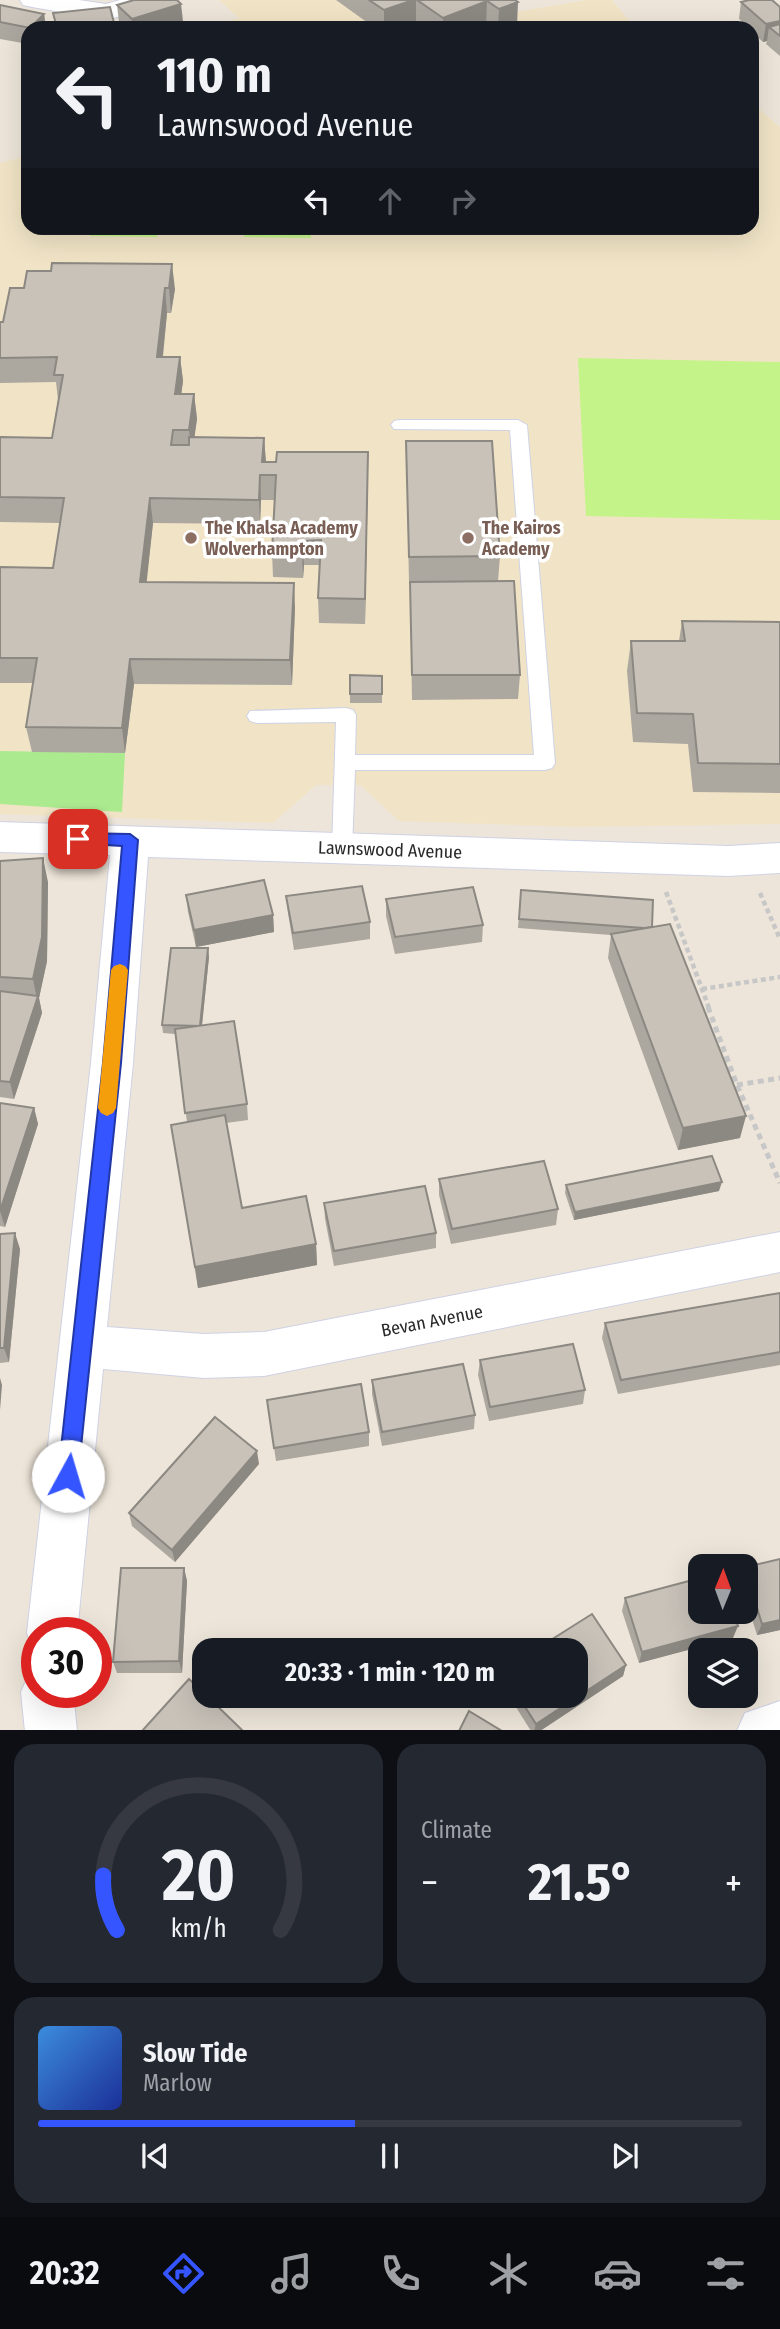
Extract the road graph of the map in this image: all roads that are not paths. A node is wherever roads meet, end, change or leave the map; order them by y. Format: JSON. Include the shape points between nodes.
{"nodes":[{"id":1,"x":32,"y":0,"type":"edge"},
{"id":2,"x":147,"y":0,"type":"edge"},
{"id":3,"x":401,"y":425,"type":"dead end"},
{"id":4,"x":257,"y":716,"type":"dead end"},
{"id":5,"x":345,"y":762,"type":"junction"},
{"id":6,"x":0,"y":836,"type":"edge"},
{"id":7,"x":130,"y":840,"type":"junction"},
{"id":8,"x":342,"y":849,"type":"junction"},
{"id":9,"x":763,"y":859,"type":"edge"},
{"id":10,"x":780,"y":1252,"type":"edge"},
{"id":11,"x":81,"y":1346,"type":"junction"},
{"id":12,"x":54,"y":1617,"type":"edge"},
{"id":13,"x":49,"y":1708,"type":"edge"},
{"id":14,"x":51,"y":1730,"type":"edge"}],
"edges":[{"from":1,"to":2,"type":"street","via":[[107,12]]},
{"from":3,"to":5,"type":"lane","via":[[518,425],[545,763]]},
{"from":4,"to":5,"type":"lane","via":[[346,715]]},
{"from":5,"to":8,"type":"lane"},
{"from":6,"to":7,"type":"street","name":"Lawnswood Avenue"},
{"from":7,"to":8,"type":"street","name":"Lawnswood Avenue"},
{"from":7,"to":11,"type":"street","via":[[112,1063]]},
{"from":8,"to":9,"type":"street","name":"Lawnswood Avenue"},
{"from":10,"to":11,"type":"street","name":"Bevan Avenue","via":[[264,1354],[205,1356]]},
{"from":11,"to":12,"type":"street"},
{"from":13,"to":14,"type":"street"}]}
